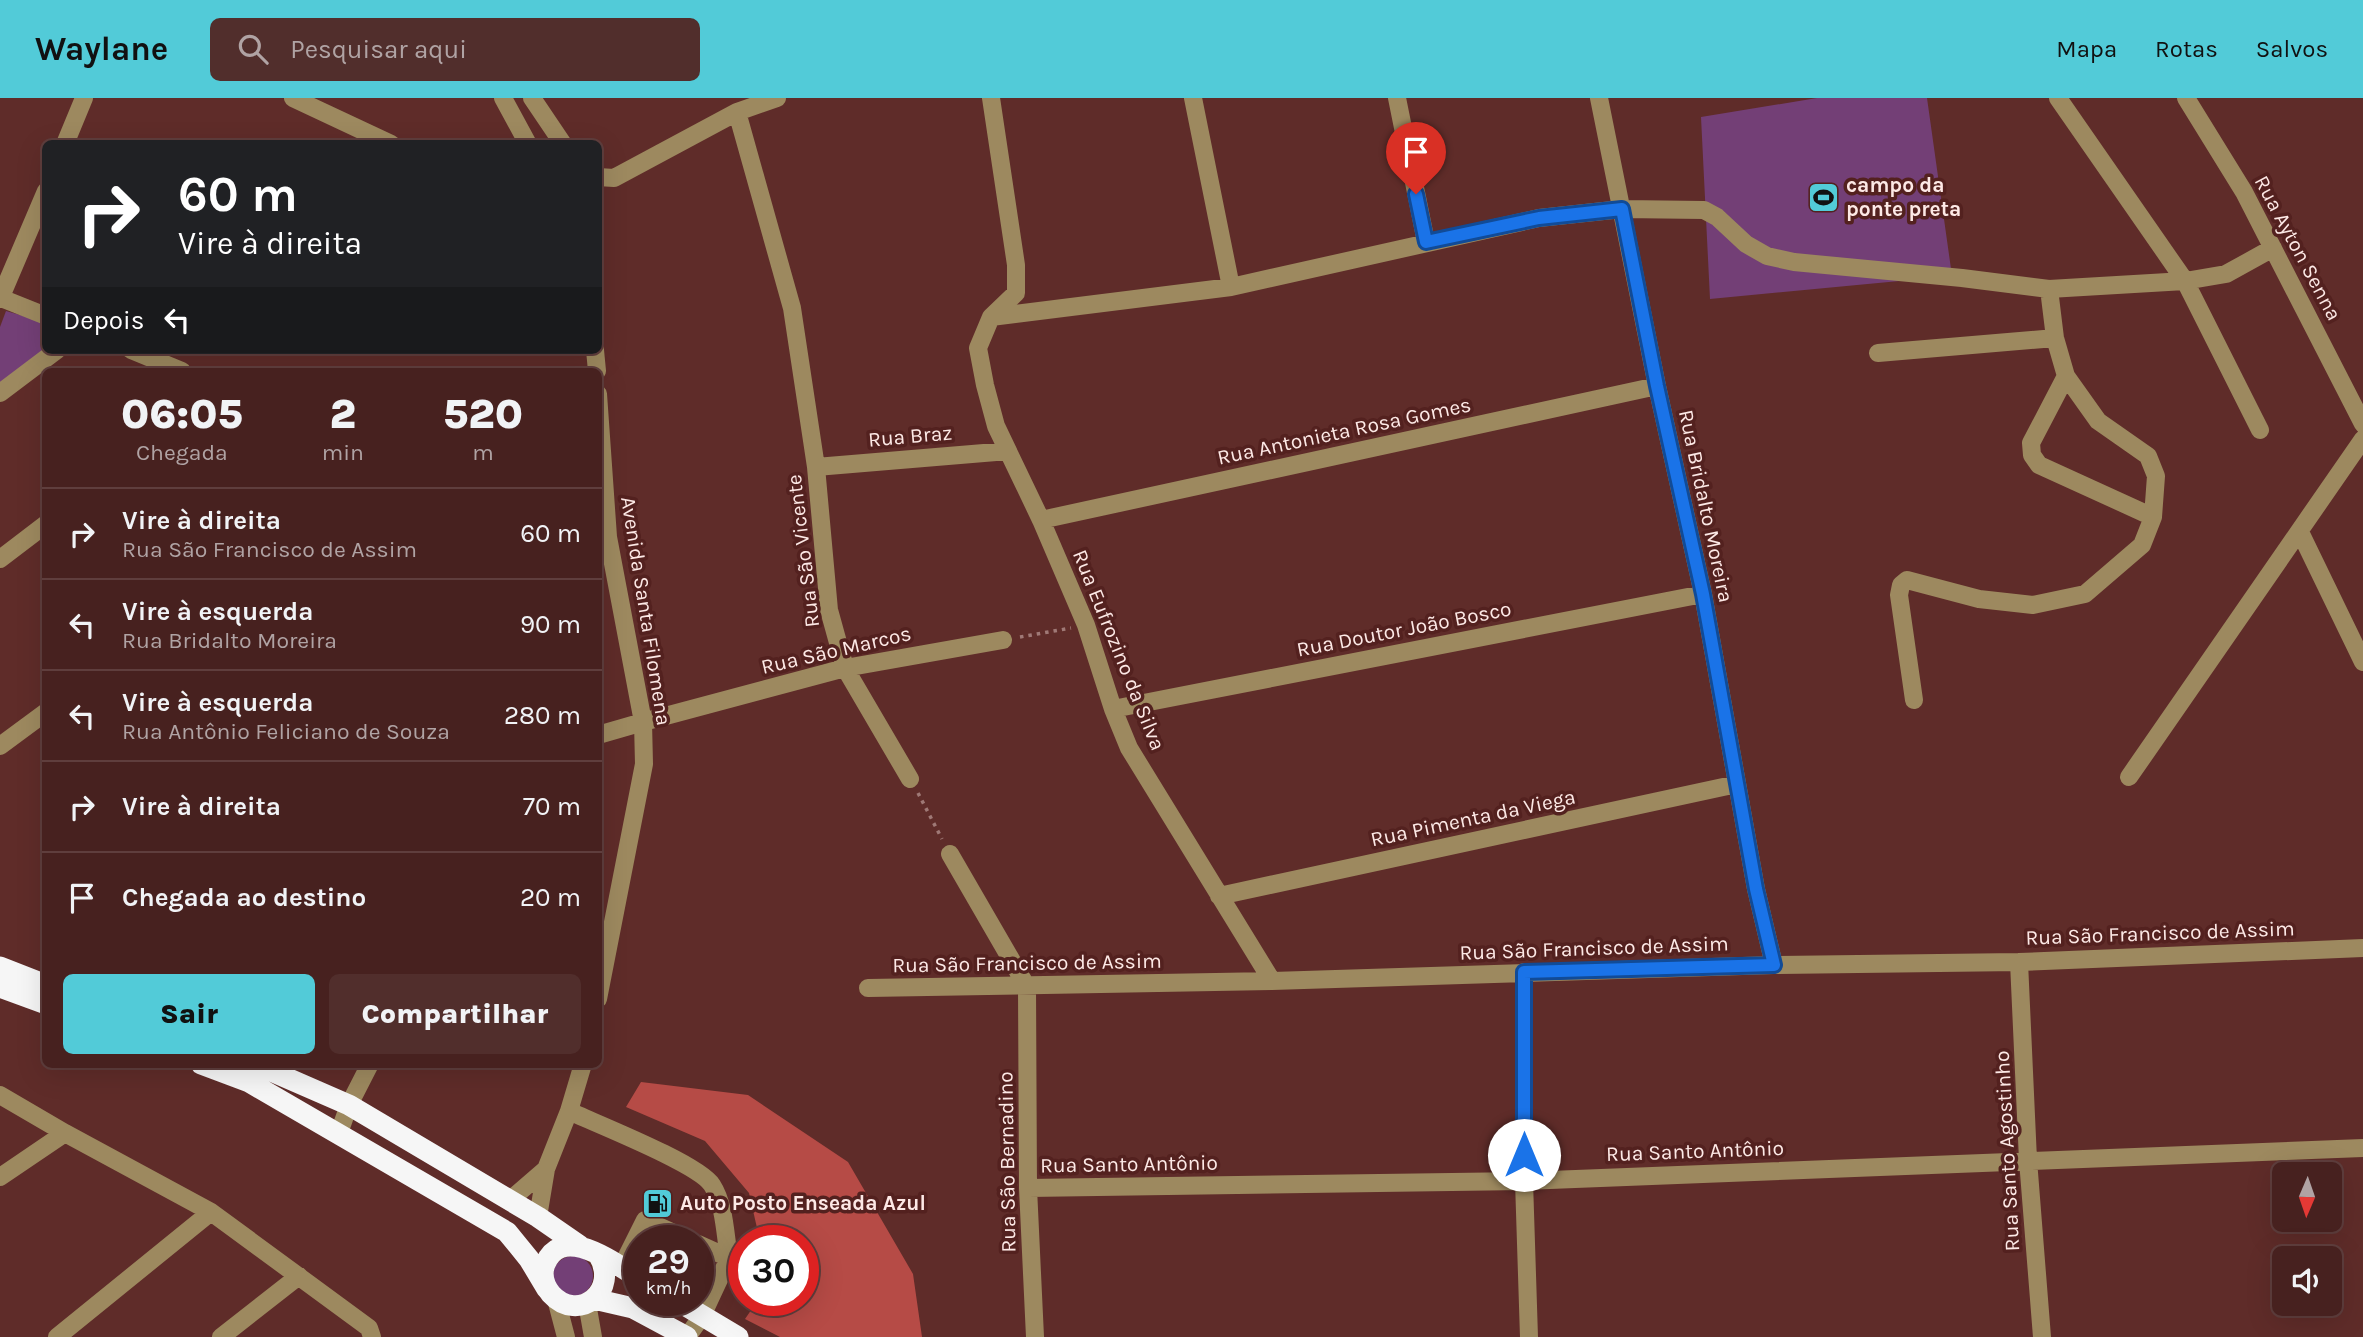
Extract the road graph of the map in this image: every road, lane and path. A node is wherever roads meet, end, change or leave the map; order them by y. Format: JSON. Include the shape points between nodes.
{"nodes":[{"id":1,"x":84,"y":98,"type":"edge"},
{"id":2,"x":293,"y":98,"type":"edge"},
{"id":3,"x":503,"y":98,"type":"edge"},
{"id":4,"x":532,"y":98,"type":"edge"},
{"id":5,"x":776,"y":98,"type":"edge"},
{"id":6,"x":991,"y":98,"type":"edge"},
{"id":7,"x":1193,"y":98,"type":"edge"},
{"id":8,"x":1396,"y":98,"type":"edge"},
{"id":9,"x":1599,"y":98,"type":"edge"},
{"id":10,"x":2057,"y":98,"type":"edge"},
{"id":11,"x":2186,"y":98,"type":"edge"},
{"id":12,"x":737,"y":112,"type":"junction"},
{"id":13,"x":67,"y":140,"type":"edge"},
{"id":14,"x":382,"y":140,"type":"edge"},
{"id":15,"x":526,"y":140,"type":"edge"},
{"id":16,"x":560,"y":140,"type":"edge"},
{"id":17,"x":606,"y":177,"type":"edge"},
{"id":18,"x":42,"y":200,"type":"edge"},
{"id":19,"x":1622,"y":209,"type":"junction"},
{"id":20,"x":1426,"y":242,"type":"junction"},
{"id":21,"x":2273,"y":248,"type":"junction"},
{"id":22,"x":2185,"y":281,"type":"junction"},
{"id":23,"x":1231,"y":287,"type":"junction"},
{"id":24,"x":2049,"y":289,"type":"junction"},
{"id":25,"x":0,"y":298,"type":"edge"},
{"id":26,"x":42,"y":314,"type":"edge"},
{"id":27,"x":991,"y":317,"type":"junction"},
{"id":28,"x":2055,"y":338,"type":"junction"},
{"id":29,"x":1878,"y":353,"type":"dead end"},
{"id":30,"x":52,"y":354,"type":"edge"},
{"id":31,"x":141,"y":354,"type":"edge"},
{"id":32,"x":175,"y":368,"type":"edge"},
{"id":33,"x":2066,"y":376,"type":"junction"},
{"id":34,"x":1657,"y":386,"type":"junction"},
{"id":35,"x":0,"y":393,"type":"edge"},
{"id":36,"x":2363,"y":424,"type":"edge"},
{"id":37,"x":2260,"y":430,"type":"dead end"},
{"id":38,"x":2363,"y":439,"type":"edge"},
{"id":39,"x":602,"y":451,"type":"edge"},
{"id":40,"x":1008,"y":451,"type":"junction"},
{"id":41,"x":816,"y":467,"type":"junction"},
{"id":42,"x":2153,"y":517,"type":"junction"},
{"id":43,"x":1041,"y":520,"type":"junction"},
{"id":44,"x":42,"y":527,"type":"edge"},
{"id":45,"x":2300,"y":532,"type":"junction"},
{"id":46,"x":0,"y":559,"type":"edge"},
{"id":47,"x":1703,"y":594,"type":"junction"},
{"id":48,"x":1086,"y":625,"type":"junction"},
{"id":49,"x":1003,"y":640,"type":"joint"},
{"id":50,"x":2363,"y":662,"type":"edge"},
{"id":51,"x":845,"y":668,"type":"junction"},
{"id":52,"x":1914,"y":700,"type":"dead end"},
{"id":53,"x":1114,"y":709,"type":"junction"},
{"id":54,"x":42,"y":715,"type":"edge"},
{"id":55,"x":642,"y":722,"type":"junction"},
{"id":56,"x":602,"y":735,"type":"edge"},
{"id":57,"x":0,"y":746,"type":"edge"},
{"id":58,"x":2129,"y":777,"type":"dead end"},
{"id":59,"x":910,"y":779,"type":"joint"},
{"id":60,"x":1737,"y":784,"type":"junction"},
{"id":61,"x":950,"y":855,"type":"joint"},
{"id":62,"x":1219,"y":896,"type":"junction"},
{"id":63,"x":2363,"y":948,"type":"edge"},
{"id":64,"x":2020,"y":962,"type":"junction"},
{"id":65,"x":1774,"y":965,"type":"junction"},
{"id":66,"x":0,"y":967,"type":"edge"},
{"id":67,"x":1524,"y":972,"type":"junction"},
{"id":68,"x":602,"y":979,"type":"edge"},
{"id":69,"x":1272,"y":981,"type":"junction"},
{"id":70,"x":42,"y":983,"type":"edge"},
{"id":71,"x":1027,"y":986,"type":"junction"},
{"id":72,"x":0,"y":987,"type":"edge"},
{"id":73,"x":868,"y":988,"type":"dead end"},
{"id":74,"x":42,"y":1003,"type":"edge"},
{"id":75,"x":211,"y":1068,"type":"edge"},
{"id":76,"x":268,"y":1068,"type":"edge"},
{"id":77,"x":368,"y":1068,"type":"edge"},
{"id":78,"x":582,"y":1068,"type":"edge"},
{"id":79,"x":0,"y":1095,"type":"edge"},
{"id":80,"x":349,"y":1105,"type":"junction"},
{"id":81,"x":569,"y":1111,"type":"junction"},
{"id":82,"x":65,"y":1133,"type":"junction"},
{"id":83,"x":339,"y":1133,"type":"junction"},
{"id":84,"x":2363,"y":1148,"type":"edge"},
{"id":85,"x":2028,"y":1160,"type":"junction"},
{"id":86,"x":546,"y":1169,"type":"junction"},
{"id":87,"x":0,"y":1177,"type":"edge"},
{"id":88,"x":1524,"y":1181,"type":"junction"},
{"id":89,"x":1028,"y":1188,"type":"junction"},
{"id":90,"x":509,"y":1201,"type":"junction"},
{"id":91,"x":211,"y":1212,"type":"junction"},
{"id":92,"x":538,"y":1217,"type":"junction"},
{"id":93,"x":589,"y":1250,"type":"junction"},
{"id":94,"x":728,"y":1251,"type":"edge"},
{"id":95,"x":728,"y":1260,"type":"edge"},
{"id":96,"x":623,"y":1269,"type":"edge"},
{"id":97,"x":299,"y":1276,"type":"junction"},
{"id":98,"x":714,"y":1290,"type":"edge"},
{"id":99,"x":551,"y":1294,"type":"junction"},
{"id":100,"x":590,"y":1301,"type":"junction"},
{"id":101,"x":702,"y":1316,"type":"joint"},
{"id":102,"x":57,"y":1337,"type":"edge"},
{"id":103,"x":221,"y":1337,"type":"edge"},
{"id":104,"x":372,"y":1337,"type":"edge"},
{"id":105,"x":566,"y":1337,"type":"edge"},
{"id":106,"x":593,"y":1337,"type":"edge"},
{"id":107,"x":687,"y":1337,"type":"edge"},
{"id":108,"x":738,"y":1337,"type":"edge"},
{"id":109,"x":1035,"y":1337,"type":"edge"},
{"id":110,"x":1529,"y":1337,"type":"edge"},
{"id":111,"x":2042,"y":1337,"type":"edge"}],
"edges":[{"from":1,"to":13,"type":"street"},
{"from":2,"to":14,"type":"street"},
{"from":3,"to":15,"type":"street"},
{"from":4,"to":16,"type":"street"},
{"from":5,"to":12,"type":"street"},
{"from":6,"to":27,"type":"street","via":[[1016,265],[1016,293]]},
{"from":7,"to":23,"type":"street"},
{"from":8,"to":20,"type":"street"},
{"from":9,"to":19,"type":"street","name":"Rua Bridalto Moreira"},
{"from":10,"to":22,"type":"street"},
{"from":11,"to":21,"type":"street","name":"Rua Ayton Senna"},
{"from":12,"to":17,"type":"street"},
{"from":12,"to":41,"type":"street","name":"Rua São Vicente","via":[[792,308]]},
{"from":18,"to":25,"type":"street"},
{"from":19,"to":20,"type":"street","via":[[1539,218]]},
{"from":19,"to":24,"type":"street","via":[[1704,210],[1717,216],[1746,244],[1767,256],[1794,262]]},
{"from":19,"to":34,"type":"street","name":"Rua Bridalto Moreira"},
{"from":20,"to":23,"type":"street"},
{"from":21,"to":22,"type":"street","via":[[2226,274]]},
{"from":21,"to":36,"type":"street","name":"Rua Ayton Senna"},
{"from":22,"to":24,"type":"street"},
{"from":22,"to":37,"type":"street"},
{"from":23,"to":27,"type":"street"},
{"from":24,"to":28,"type":"street"},
{"from":25,"to":26,"type":"street"},
{"from":27,"to":40,"type":"street","name":"Rua Eufrozino da Silva","via":[[978,348],[996,426]]},
{"from":28,"to":29,"type":"street"},
{"from":28,"to":33,"type":"street"},
{"from":30,"to":35,"type":"street"},
{"from":31,"to":32,"type":"street"},
{"from":33,"to":42,"type":"street","via":[[2098,421],[2148,456],[2156,476]]},
{"from":33,"to":42,"type":"street","via":[[2031,443],[2032,455],[2039,465]]},
{"from":34,"to":43,"type":"street","name":"Rua Antonieta Rosa Gomes"},
{"from":34,"to":47,"type":"street","name":"Rua Bridalto Moreira"},
{"from":38,"to":45,"type":"street"},
{"from":39,"to":55,"type":"street","name":"Avenida Santa Filomena","via":[[608,537]]},
{"from":40,"to":41,"type":"street","name":"Rua Braz"},
{"from":40,"to":43,"type":"street","name":"Rua Eufrozino da Silva"},
{"from":41,"to":51,"type":"street","name":"Rua São Vicente","via":[[829,610]]},
{"from":42,"to":52,"type":"street","via":[[2142,545],[2085,594],[2033,605],[1979,598],[1907,580],[1899,595]]},
{"from":43,"to":48,"type":"street","name":"Rua Eufrozino da Silva"},
{"from":44,"to":46,"type":"street"},
{"from":45,"to":50,"type":"street"},
{"from":45,"to":58,"type":"street"},
{"from":47,"to":53,"type":"street","name":"Rua Doutor João Bosco"},
{"from":47,"to":60,"type":"street","name":"Rua Bridalto Moreira"},
{"from":48,"to":49,"type":"path"},
{"from":48,"to":53,"type":"street","name":"Rua Eufrozino da Silva"},
{"from":49,"to":51,"type":"street","name":"Rua São Marcos"},
{"from":51,"to":55,"type":"street","name":"Rua São Marcos"},
{"from":51,"to":59,"type":"street","name":"Rua São Vicente"},
{"from":53,"to":62,"type":"street","name":"Rua Eufrozino da Silva","via":[[1129,748]]},
{"from":54,"to":57,"type":"street"},
{"from":55,"to":56,"type":"street","name":"Rua São Marcos"},
{"from":55,"to":68,"type":"street","name":"Avenida Santa Filomena","via":[[644,764]]},
{"from":59,"to":61,"type":"path"},
{"from":60,"to":62,"type":"street","name":"Rua Pimenta da Viega"},
{"from":60,"to":65,"type":"street","name":"Rua Bridalto Moreira"},
{"from":61,"to":71,"type":"street"},
{"from":62,"to":69,"type":"street","name":"Rua Eufrozino da Silva"},
{"from":63,"to":64,"type":"street","name":"Rua São Francisco de Assim"},
{"from":64,"to":65,"type":"street","name":"Rua São Francisco de Assim"},
{"from":64,"to":85,"type":"street","name":"Rua Santo Agostinho"},
{"from":65,"to":67,"type":"street","name":"Rua São Francisco de Assim"},
{"from":66,"to":70,"type":"highway"},
{"from":67,"to":69,"type":"street","name":"Rua São Francisco de Assim"},
{"from":67,"to":88,"type":"street"},
{"from":69,"to":71,"type":"street","name":"Rua São Francisco de Assim"},
{"from":71,"to":73,"type":"street","name":"Rua São Francisco de Assim"},
{"from":71,"to":89,"type":"street","name":"Rua São Bernadino"},
{"from":72,"to":74,"type":"highway"},
{"from":75,"to":83,"type":"highway","via":[[248,1082]]},
{"from":76,"to":80,"type":"highway"},
{"from":77,"to":80,"type":"street"},
{"from":78,"to":81,"type":"street"},
{"from":79,"to":82,"type":"street"},
{"from":80,"to":83,"type":"street"},
{"from":80,"to":90,"type":"highway"},
{"from":81,"to":86,"type":"street"},
{"from":81,"to":94,"type":"street","via":[[693,1167],[712,1183],[721,1205]]},
{"from":82,"to":87,"type":"street"},
{"from":82,"to":91,"type":"street"},
{"from":83,"to":99,"type":"highway","via":[[507,1232]]},
{"from":84,"to":85,"type":"street","name":"Rua Santo Antônio"},
{"from":85,"to":88,"type":"street","name":"Rua Santo Antônio"},
{"from":85,"to":111,"type":"street","name":"Rua Santo Agostinho"},
{"from":86,"to":90,"type":"street"},
{"from":86,"to":92,"type":"street"},
{"from":88,"to":89,"type":"street","name":"Rua Santo Antônio"},
{"from":88,"to":110,"type":"street"},
{"from":89,"to":109,"type":"street","name":"Rua São Bernadino"},
{"from":90,"to":92,"type":"highway"},
{"from":91,"to":97,"type":"street"},
{"from":91,"to":102,"type":"street"},
{"from":92,"to":93,"type":"highway"},
{"from":93,"to":96,"type":"highway"},
{"from":93,"to":99,"type":"highway","via":[[560,1248],[552,1253],[543,1270]]},
{"from":93,"to":100,"type":"highway","via":[[606,1272],[601,1292]]},
{"from":95,"to":98,"type":"street"},
{"from":97,"to":103,"type":"street"},
{"from":97,"to":104,"type":"street","via":[[369,1328]]},
{"from":99,"to":100,"type":"highway","via":[[576,1305]]},
{"from":99,"to":105,"type":"street"},
{"from":100,"to":106,"type":"street"},
{"from":100,"to":107,"type":"highway","via":[[633,1308]]},
{"from":101,"to":107,"type":"street"},
{"from":101,"to":108,"type":"highway"}]}
